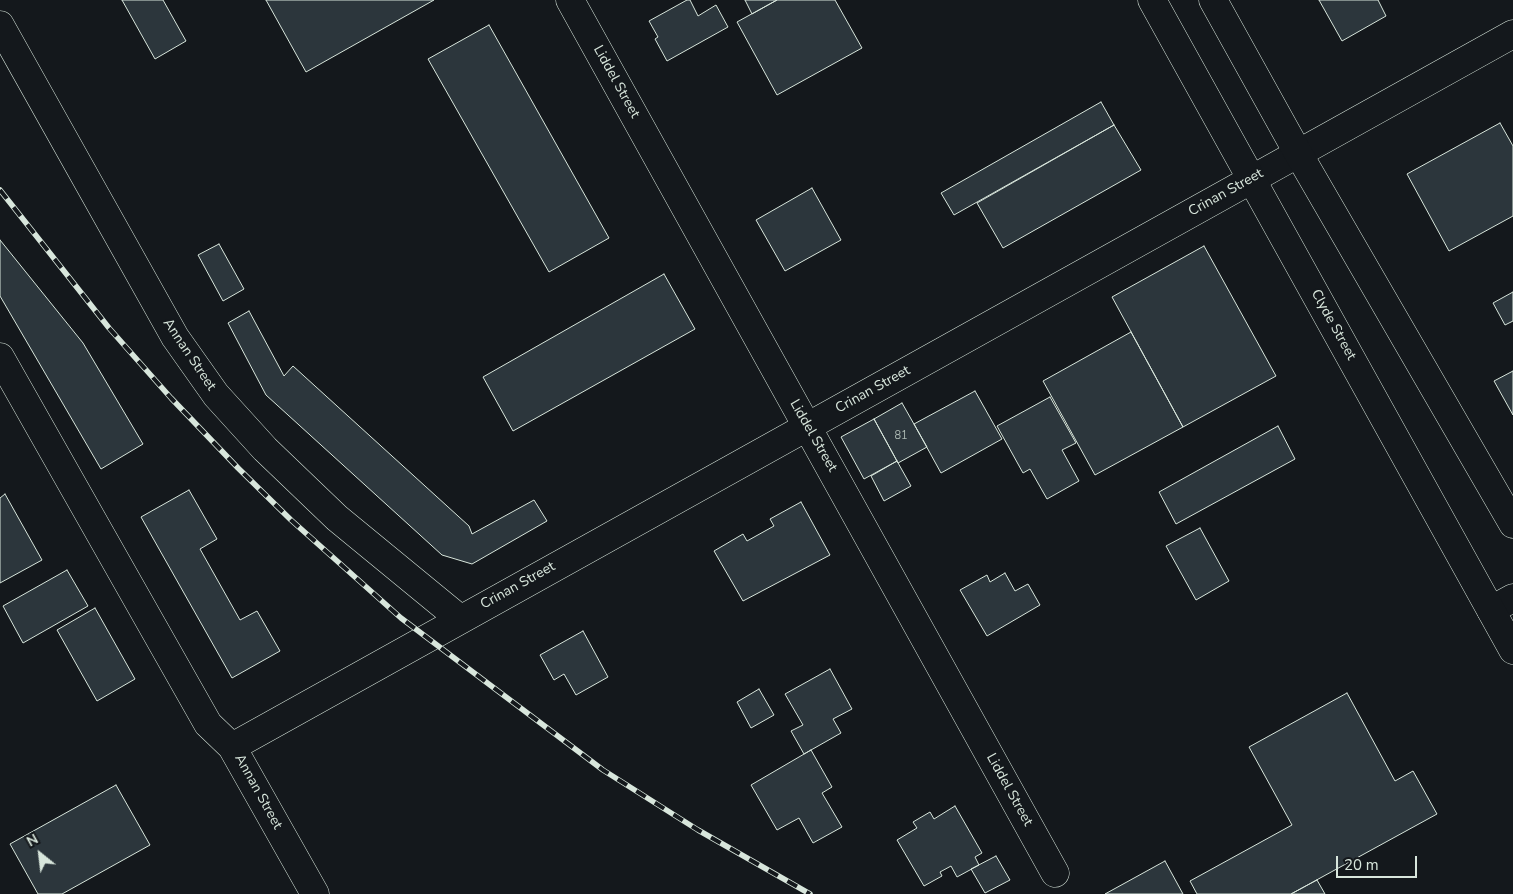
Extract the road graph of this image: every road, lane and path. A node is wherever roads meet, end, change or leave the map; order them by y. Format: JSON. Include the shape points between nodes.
{"nodes":[{"id":1,"x":570,"y":0,"type":"edge"},
{"id":2,"x":1152,"y":0,"type":"edge"},
{"id":3,"x":1213,"y":0,"type":"edge"},
{"id":4,"x":0,"y":25,"type":"edge"},
{"id":5,"x":1513,"y":34,"type":"edge"},
{"id":6,"x":1298,"y":153,"type":"junction"},
{"id":7,"x":1252,"y":179,"type":"junction"},
{"id":8,"x":0,"y":357,"type":"edge"},
{"id":9,"x":807,"y":426,"type":"junction"},
{"id":10,"x":1513,"y":524,"type":"edge"},
{"id":11,"x":1502,"y":604,"type":"edge"},
{"id":12,"x":460,"y":619,"type":"junction"},
{"id":13,"x":1513,"y":650,"type":"edge"},
{"id":14,"x":232,"y":747,"type":"junction"},
{"id":15,"x":1055,"y":873,"type":"dead end"},
{"id":16,"x":315,"y":894,"type":"edge"}],
"edges":[{"from":1,"to":9,"type":"main road","name":"Liddel Street"},
{"from":2,"to":7,"type":"main road","name":"Clyde Street"},
{"from":3,"to":6,"type":"main road"},
{"from":4,"to":12,"type":"main road","name":"Annan Street","via":[[175,337],[216,395],[265,449],[336,518]]},
{"from":5,"to":6,"type":"main road","name":"Crinan Street"},
{"from":6,"to":7,"type":"main road","name":"Crinan Street"},
{"from":6,"to":10,"type":"main road"},
{"from":7,"to":9,"type":"main road","name":"Crinan Street"},
{"from":7,"to":11,"type":"main road","name":"Clyde Street"},
{"from":8,"to":14,"type":"main road","name":"Annan Street","via":[[208,724]]},
{"from":9,"to":12,"type":"main road","name":"Crinan Street"},
{"from":9,"to":15,"type":"main road","name":"Liddel Street"},
{"from":11,"to":13,"type":"main road","name":"Clyde Street"},
{"from":12,"to":14,"type":"main road","name":"Crinan Street"},
{"from":14,"to":16,"type":"main road","name":"Annan Street"}]}
